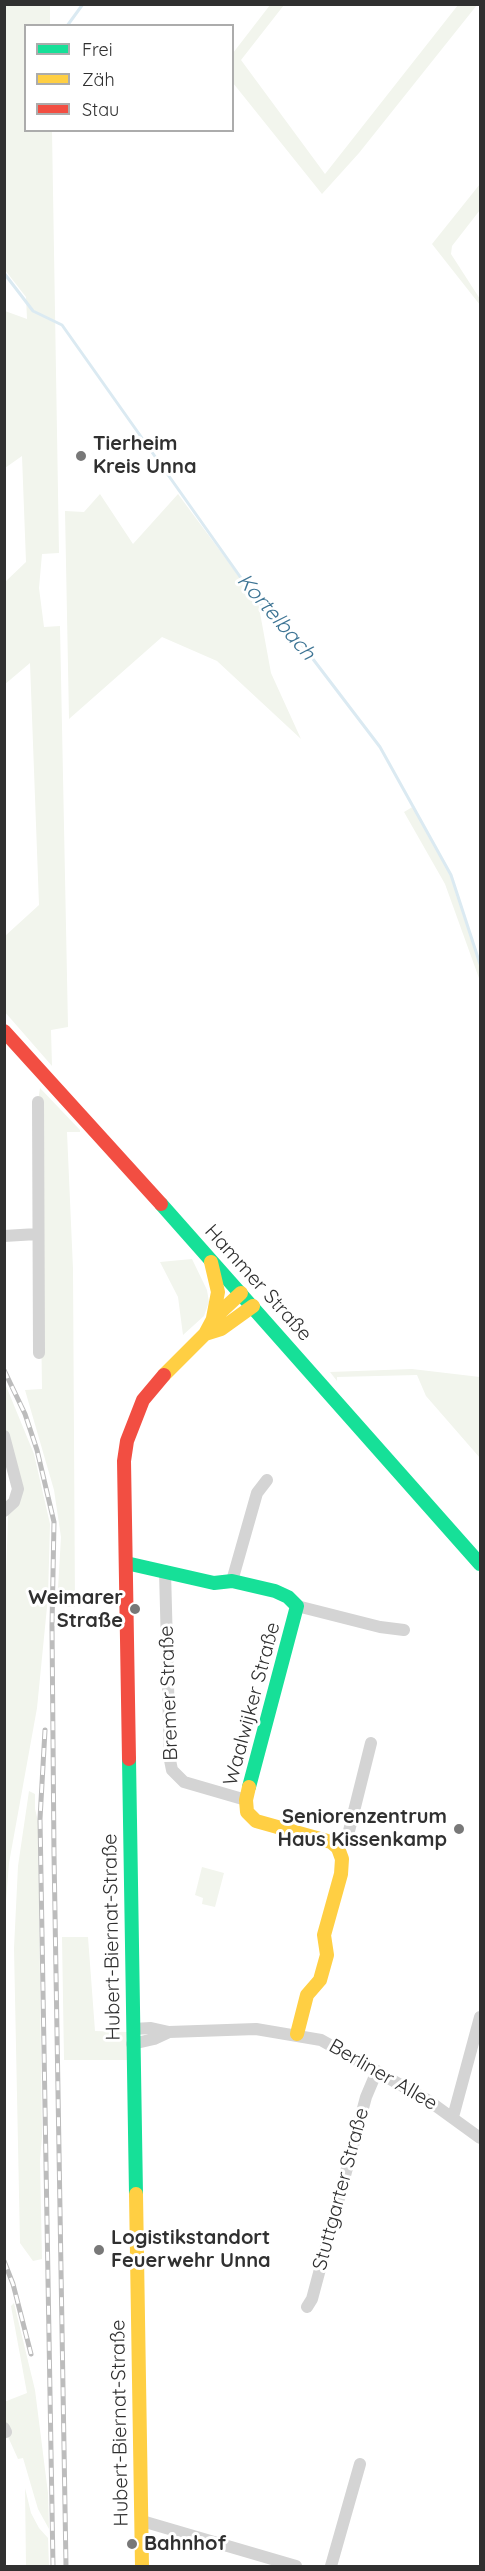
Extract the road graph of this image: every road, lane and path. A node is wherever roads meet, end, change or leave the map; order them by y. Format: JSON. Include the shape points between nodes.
{"nodes":[{"id":1,"x":4,"y":1030,"type":"edge"},
{"id":2,"x":38,"y":1102,"type":"dead end"},
{"id":3,"x":37,"y":1234,"type":"junction"},
{"id":4,"x":4,"y":1236,"type":"edge"},
{"id":5,"x":210,"y":1259,"type":"junction"},
{"id":6,"x":241,"y":1293,"type":"junction"},
{"id":7,"x":253,"y":1305,"type":"junction"},
{"id":8,"x":213,"y":1319,"type":"junction"},
{"id":9,"x":205,"y":1334,"type":"junction"},
{"id":10,"x":39,"y":1353,"type":"dead end"},
{"id":11,"x":4,"y":1436,"type":"edge"},
{"id":12,"x":267,"y":1480,"type":"dead end"},
{"id":13,"x":4,"y":1511,"type":"edge"},
{"id":14,"x":126,"y":1563,"type":"junction"},
{"id":15,"x":480,"y":1564,"type":"edge"},
{"id":16,"x":165,"y":1570,"type":"junction"},
{"id":17,"x":232,"y":1581,"type":"junction"},
{"id":18,"x":297,"y":1606,"type":"junction"},
{"id":19,"x":404,"y":1630,"type":"dead end"},
{"id":20,"x":371,"y":1743,"type":"dead end"},
{"id":21,"x":246,"y":1800,"type":"junction"},
{"id":22,"x":338,"y":1848,"type":"junction"},
{"id":23,"x":480,"y":2017,"type":"edge"},
{"id":24,"x":133,"y":2029,"type":"junction"},
{"id":25,"x":169,"y":2032,"type":"junction"},
{"id":26,"x":297,"y":2034,"type":"junction"},
{"id":27,"x":132,"y":2044,"type":"junction"},
{"id":28,"x":376,"y":2072,"type":"junction"},
{"id":29,"x":453,"y":2117,"type":"junction"},
{"id":30,"x":480,"y":2138,"type":"edge"},
{"id":31,"x":307,"y":2307,"type":"dead end"},
{"id":32,"x":360,"y":2463,"type":"dead end"},
{"id":33,"x":142,"y":2521,"type":"junction"},
{"id":34,"x":142,"y":2566,"type":"edge"},
{"id":35,"x":296,"y":2566,"type":"edge"},
{"id":36,"x":330,"y":2566,"type":"edge"}],
"edges":[{"from":1,"to":5,"type":"street","name":"Hammer Straße"},
{"from":2,"to":3,"type":"street"},
{"from":3,"to":4,"type":"street"},
{"from":3,"to":10,"type":"street"},
{"from":5,"to":6,"type":"street","name":"Hammer Straße"},
{"from":5,"to":8,"type":"street","via":[[218,1292]]},
{"from":6,"to":7,"type":"street","name":"Hammer Straße"},
{"from":6,"to":8,"type":"street","name":"Hubert-Biernat-Straße"},
{"from":7,"to":9,"type":"street","name":"Hubert-Biernat-Straße","via":[[221,1329]]},
{"from":7,"to":15,"type":"street","name":"Hammer Straße"},
{"from":8,"to":9,"type":"street","name":"Hubert-Biernat-Straße"},
{"from":9,"to":14,"type":"street","name":"Hubert-Biernat-Straße","via":[[155,1383],[134,1419],[124,1461]]},
{"from":11,"to":13,"type":"street","via":[[18,1489],[14,1502]]},
{"from":12,"to":17,"type":"street","via":[[257,1493]]},
{"from":14,"to":16,"type":"street"},
{"from":14,"to":24,"type":"street","name":"Hubert-Biernat-Straße"},
{"from":16,"to":17,"type":"street","via":[[213,1583]]},
{"from":16,"to":21,"type":"street","name":"Bremer Straße","via":[[172,1770],[184,1782]]},
{"from":17,"to":18,"type":"street","name":"Waalwijker Straße","via":[[275,1591]]},
{"from":18,"to":19,"type":"street","via":[[380,1628]]},
{"from":18,"to":21,"type":"street","name":"Waalwijker Straße"},
{"from":20,"to":22,"type":"street","via":[[348,1835]]},
{"from":21,"to":22,"type":"street","name":"Waalwijker Straße","via":[[247,1812],[256,1821],[324,1840]]},
{"from":22,"to":26,"type":"street","via":[[342,1866],[324,1935],[327,1955],[320,1980],[307,1995]]},
{"from":23,"to":29,"type":"street"},
{"from":24,"to":25,"type":"street","name":"Berliner Allee"},
{"from":24,"to":27,"type":"street","name":"Hubert-Biernat-Straße"},
{"from":25,"to":26,"type":"street","name":"Berliner Allee","via":[[239,2028]]},
{"from":25,"to":27,"type":"street","name":"Berliner Allee"},
{"from":26,"to":28,"type":"street","name":"Berliner Allee","via":[[329,2043]]},
{"from":27,"to":33,"type":"street","name":"Hubert-Biernat-Straße"},
{"from":28,"to":29,"type":"street","name":"Berliner Allee"},
{"from":28,"to":31,"type":"street","name":"Stuttgarter Straße"},
{"from":29,"to":30,"type":"street","name":"Berliner Allee"},
{"from":32,"to":36,"type":"street"},
{"from":33,"to":34,"type":"street","name":"Hubert-Biernat-Straße"},
{"from":33,"to":35,"type":"street"}]}
